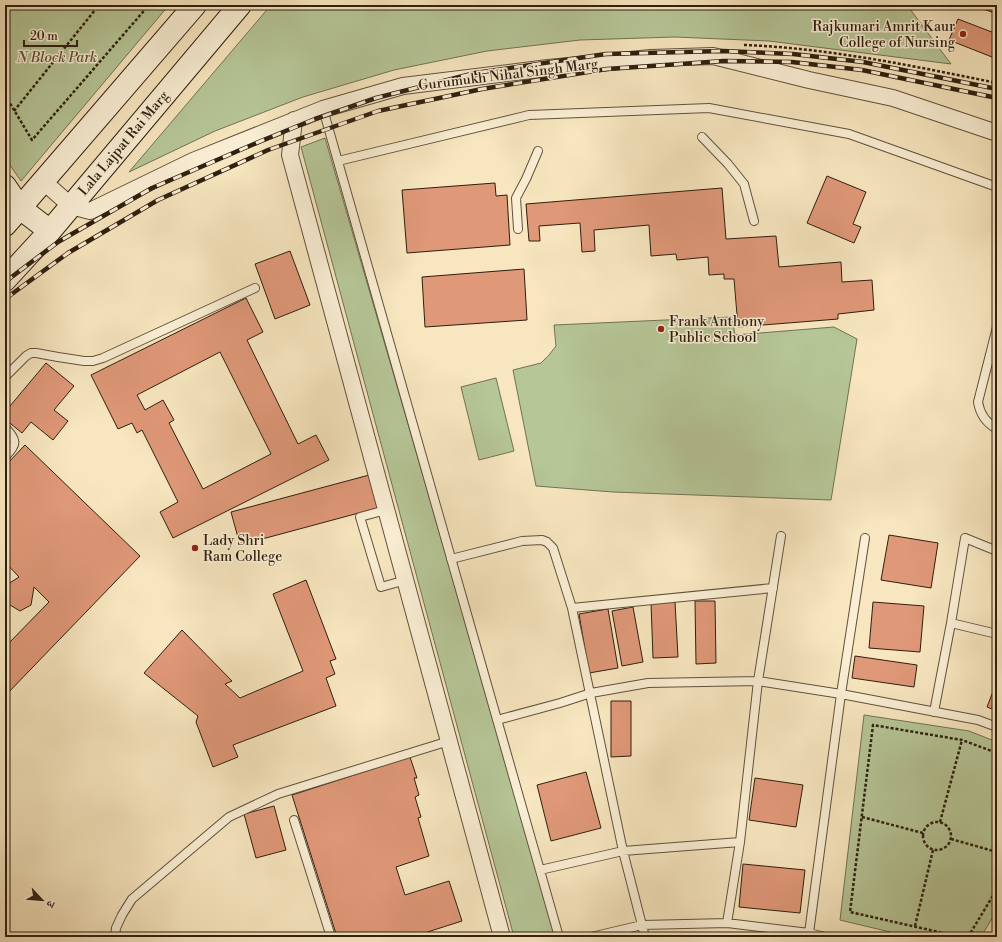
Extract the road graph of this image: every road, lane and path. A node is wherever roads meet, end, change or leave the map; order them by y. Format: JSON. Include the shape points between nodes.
{"nodes":[{"id":1,"x":99,"y":5,"type":"edge"},
{"id":2,"x":149,"y":5,"type":"edge"},
{"id":3,"x":195,"y":5,"type":"edge"},
{"id":4,"x":240,"y":5,"type":"edge"},
{"id":5,"x":5,"y":95,"type":"edge"},
{"id":6,"x":323,"y":109,"type":"junction"},
{"id":7,"x":14,"y":110,"type":"junction"},
{"id":8,"x":294,"y":120,"type":"junction"},
{"id":9,"x":997,"y":133,"type":"edge"},
{"id":10,"x":702,"y":137,"type":"dead end"},
{"id":11,"x":538,"y":151,"type":"dead end"},
{"id":12,"x":338,"y":162,"type":"junction"},
{"id":13,"x":43,"y":181,"type":"junction"},
{"id":14,"x":5,"y":186,"type":"edge"},
{"id":15,"x":997,"y":187,"type":"edge"},
{"id":16,"x":70,"y":206,"type":"junction"},
{"id":17,"x":10,"y":216,"type":"edge"},
{"id":18,"x":754,"y":222,"type":"dead end"},
{"id":19,"x":518,"y":229,"type":"dead end"},
{"id":20,"x":45,"y":237,"type":"junction"},
{"id":21,"x":5,"y":280,"type":"edge"},
{"id":22,"x":255,"y":288,"type":"dead end"},
{"id":23,"x":997,"y":327,"type":"edge"},
{"id":24,"x":5,"y":377,"type":"edge"},
{"id":25,"x":5,"y":427,"type":"edge"},
{"id":26,"x":997,"y":429,"type":"edge"},
{"id":27,"x":5,"y":457,"type":"edge"},
{"id":28,"x":386,"y":510,"type":"junction"},
{"id":29,"x":781,"y":536,"type":"dead end"},
{"id":30,"x":865,"y":538,"type":"dead end"},
{"id":31,"x":997,"y":551,"type":"edge"},
{"id":32,"x":451,"y":559,"type":"junction"},
{"id":33,"x":406,"y":580,"type":"junction"},
{"id":34,"x":772,"y":588,"type":"junction"},
{"id":35,"x":572,"y":608,"type":"junction"},
{"id":36,"x":951,"y":623,"type":"junction"},
{"id":37,"x":997,"y":634,"type":"edge"},
{"id":38,"x":758,"y":681,"type":"junction"},
{"id":39,"x":590,"y":693,"type":"junction"},
{"id":40,"x":841,"y":694,"type":"junction"},
{"id":41,"x":934,"y":712,"type":"junction"},
{"id":42,"x":497,"y":720,"type":"junction"},
{"id":43,"x":997,"y":727,"type":"edge"},
{"id":44,"x":962,"y":740,"type":"junction"},
{"id":45,"x":449,"y":741,"type":"junction"},
{"id":46,"x":997,"y":753,"type":"edge"},
{"id":47,"x":862,"y":817,"type":"junction"},
{"id":48,"x":294,"y":820,"type":"dead end"},
{"id":49,"x":940,"y":822,"type":"junction"},
{"id":50,"x":923,"y":833,"type":"junction"},
{"id":51,"x":951,"y":838,"type":"junction"},
{"id":52,"x":740,"y":842,"type":"junction"},
{"id":53,"x":934,"y":850,"type":"junction"},
{"id":54,"x":623,"y":851,"type":"junction"},
{"id":55,"x":997,"y":852,"type":"edge"},
{"id":56,"x":540,"y":870,"type":"junction"},
{"id":57,"x":997,"y":889,"type":"edge"},
{"id":58,"x":727,"y":923,"type":"junction"},
{"id":59,"x":642,"y":925,"type":"junction"},
{"id":60,"x":914,"y":926,"type":"junction"},
{"id":61,"x":809,"y":933,"type":"junction"},
{"id":62,"x":997,"y":934,"type":"edge"},
{"id":63,"x":115,"y":937,"type":"edge"},
{"id":64,"x":331,"y":937,"type":"edge"},
{"id":65,"x":502,"y":937,"type":"edge"},
{"id":66,"x":559,"y":937,"type":"edge"},
{"id":67,"x":591,"y":937,"type":"edge"},
{"id":68,"x":645,"y":937,"type":"edge"},
{"id":69,"x":825,"y":937,"type":"edge"},
{"id":70,"x":961,"y":937,"type":"edge"},
{"id":71,"x":968,"y":937,"type":"edge"},
{"id":72,"x":995,"y":937,"type":"edge"}],
"edges":[{"from":1,"to":7,"type":"path"},
{"from":2,"to":7,"type":"path","via":[[32,140]]},
{"from":3,"to":13,"type":"main road"},
{"from":4,"to":16,"type":"main road","name":"Lala Lajpat Rai Marg"},
{"from":5,"to":7,"type":"path"},
{"from":6,"to":8,"type":"street","name":"Gurumukh Nihal Singh Marg"},
{"from":6,"to":9,"type":"street","name":"Gurumukh Nihal Singh Marg","via":[[403,86],[651,58],[713,56],[893,98]]},
{"from":6,"to":12,"type":"lane"},
{"from":8,"to":16,"type":"street","name":"Gurumukh Nihal Singh Marg","via":[[193,161],[90,211]]},
{"from":8,"to":28,"type":"street","via":[[290,155]]},
{"from":10,"to":18,"type":"lane","via":[[744,184]]},
{"from":11,"to":19,"type":"lane","via":[[516,198]]},
{"from":12,"to":15,"type":"lane","via":[[529,115],[709,108],[849,134]]},
{"from":12,"to":32,"type":"lane"},
{"from":13,"to":16,"type":"street","name":"Gurumukh Nihal Singh Marg"},
{"from":13,"to":17,"type":"main road"},
{"from":14,"to":17,"type":"main road"},
{"from":16,"to":20,"type":"main road","name":"Lala Lajpat Rai Marg"},
{"from":17,"to":20,"type":"main road"},
{"from":20,"to":21,"type":"main road","name":"Lala Lajpat Rai Marg"},
{"from":22,"to":24,"type":"lane","via":[[103,358],[84,361],[36,352],[26,356]]},
{"from":23,"to":26,"type":"lane","via":[[978,402],[984,418]]},
{"from":25,"to":27,"type":"lane","via":[[15,442]]},
{"from":28,"to":33,"type":"street"},
{"from":28,"to":33,"type":"lane","via":[[360,518],[381,587]]},
{"from":29,"to":34,"type":"lane"},
{"from":30,"to":40,"type":"lane"},
{"from":31,"to":36,"type":"lane","via":[[965,538]]},
{"from":32,"to":35,"type":"lane","via":[[522,542],[547,542],[552,548]]},
{"from":32,"to":42,"type":"lane"},
{"from":33,"to":45,"type":"street"},
{"from":34,"to":35,"type":"lane"},
{"from":34,"to":38,"type":"lane"},
{"from":35,"to":39,"type":"lane"},
{"from":36,"to":37,"type":"lane"},
{"from":36,"to":41,"type":"lane"},
{"from":38,"to":39,"type":"lane","via":[[648,683]]},
{"from":38,"to":40,"type":"lane"},
{"from":38,"to":52,"type":"lane"},
{"from":39,"to":42,"type":"lane"},
{"from":39,"to":54,"type":"lane"},
{"from":40,"to":41,"type":"lane"},
{"from":40,"to":61,"type":"lane"},
{"from":41,"to":43,"type":"lane","via":[[978,720]]},
{"from":42,"to":56,"type":"lane"},
{"from":44,"to":46,"type":"path"},
{"from":44,"to":47,"type":"path","via":[[873,725]]},
{"from":44,"to":49,"type":"path"},
{"from":45,"to":63,"type":"lane","via":[[278,794],[229,817],[132,899],[116,928]]},
{"from":45,"to":65,"type":"street"},
{"from":47,"to":50,"type":"path"},
{"from":47,"to":60,"type":"path","via":[[850,912]]},
{"from":48,"to":64,"type":"lane"},
{"from":49,"to":50,"type":"path","via":[[929,824]]},
{"from":49,"to":51,"type":"path","via":[[948,828]]},
{"from":50,"to":53,"type":"path","via":[[925,844]]},
{"from":51,"to":53,"type":"path","via":[[943,848]]},
{"from":51,"to":55,"type":"path"},
{"from":52,"to":54,"type":"lane"},
{"from":52,"to":58,"type":"lane"},
{"from":53,"to":60,"type":"path"},
{"from":54,"to":56,"type":"lane"},
{"from":54,"to":59,"type":"lane"},
{"from":56,"to":66,"type":"lane"},
{"from":57,"to":71,"type":"path"},
{"from":58,"to":59,"type":"lane"},
{"from":58,"to":61,"type":"lane"},
{"from":59,"to":67,"type":"lane"},
{"from":59,"to":68,"type":"lane"},
{"from":60,"to":70,"type":"path"},
{"from":61,"to":69,"type":"lane"},
{"from":62,"to":72,"type":"lane"}]}
